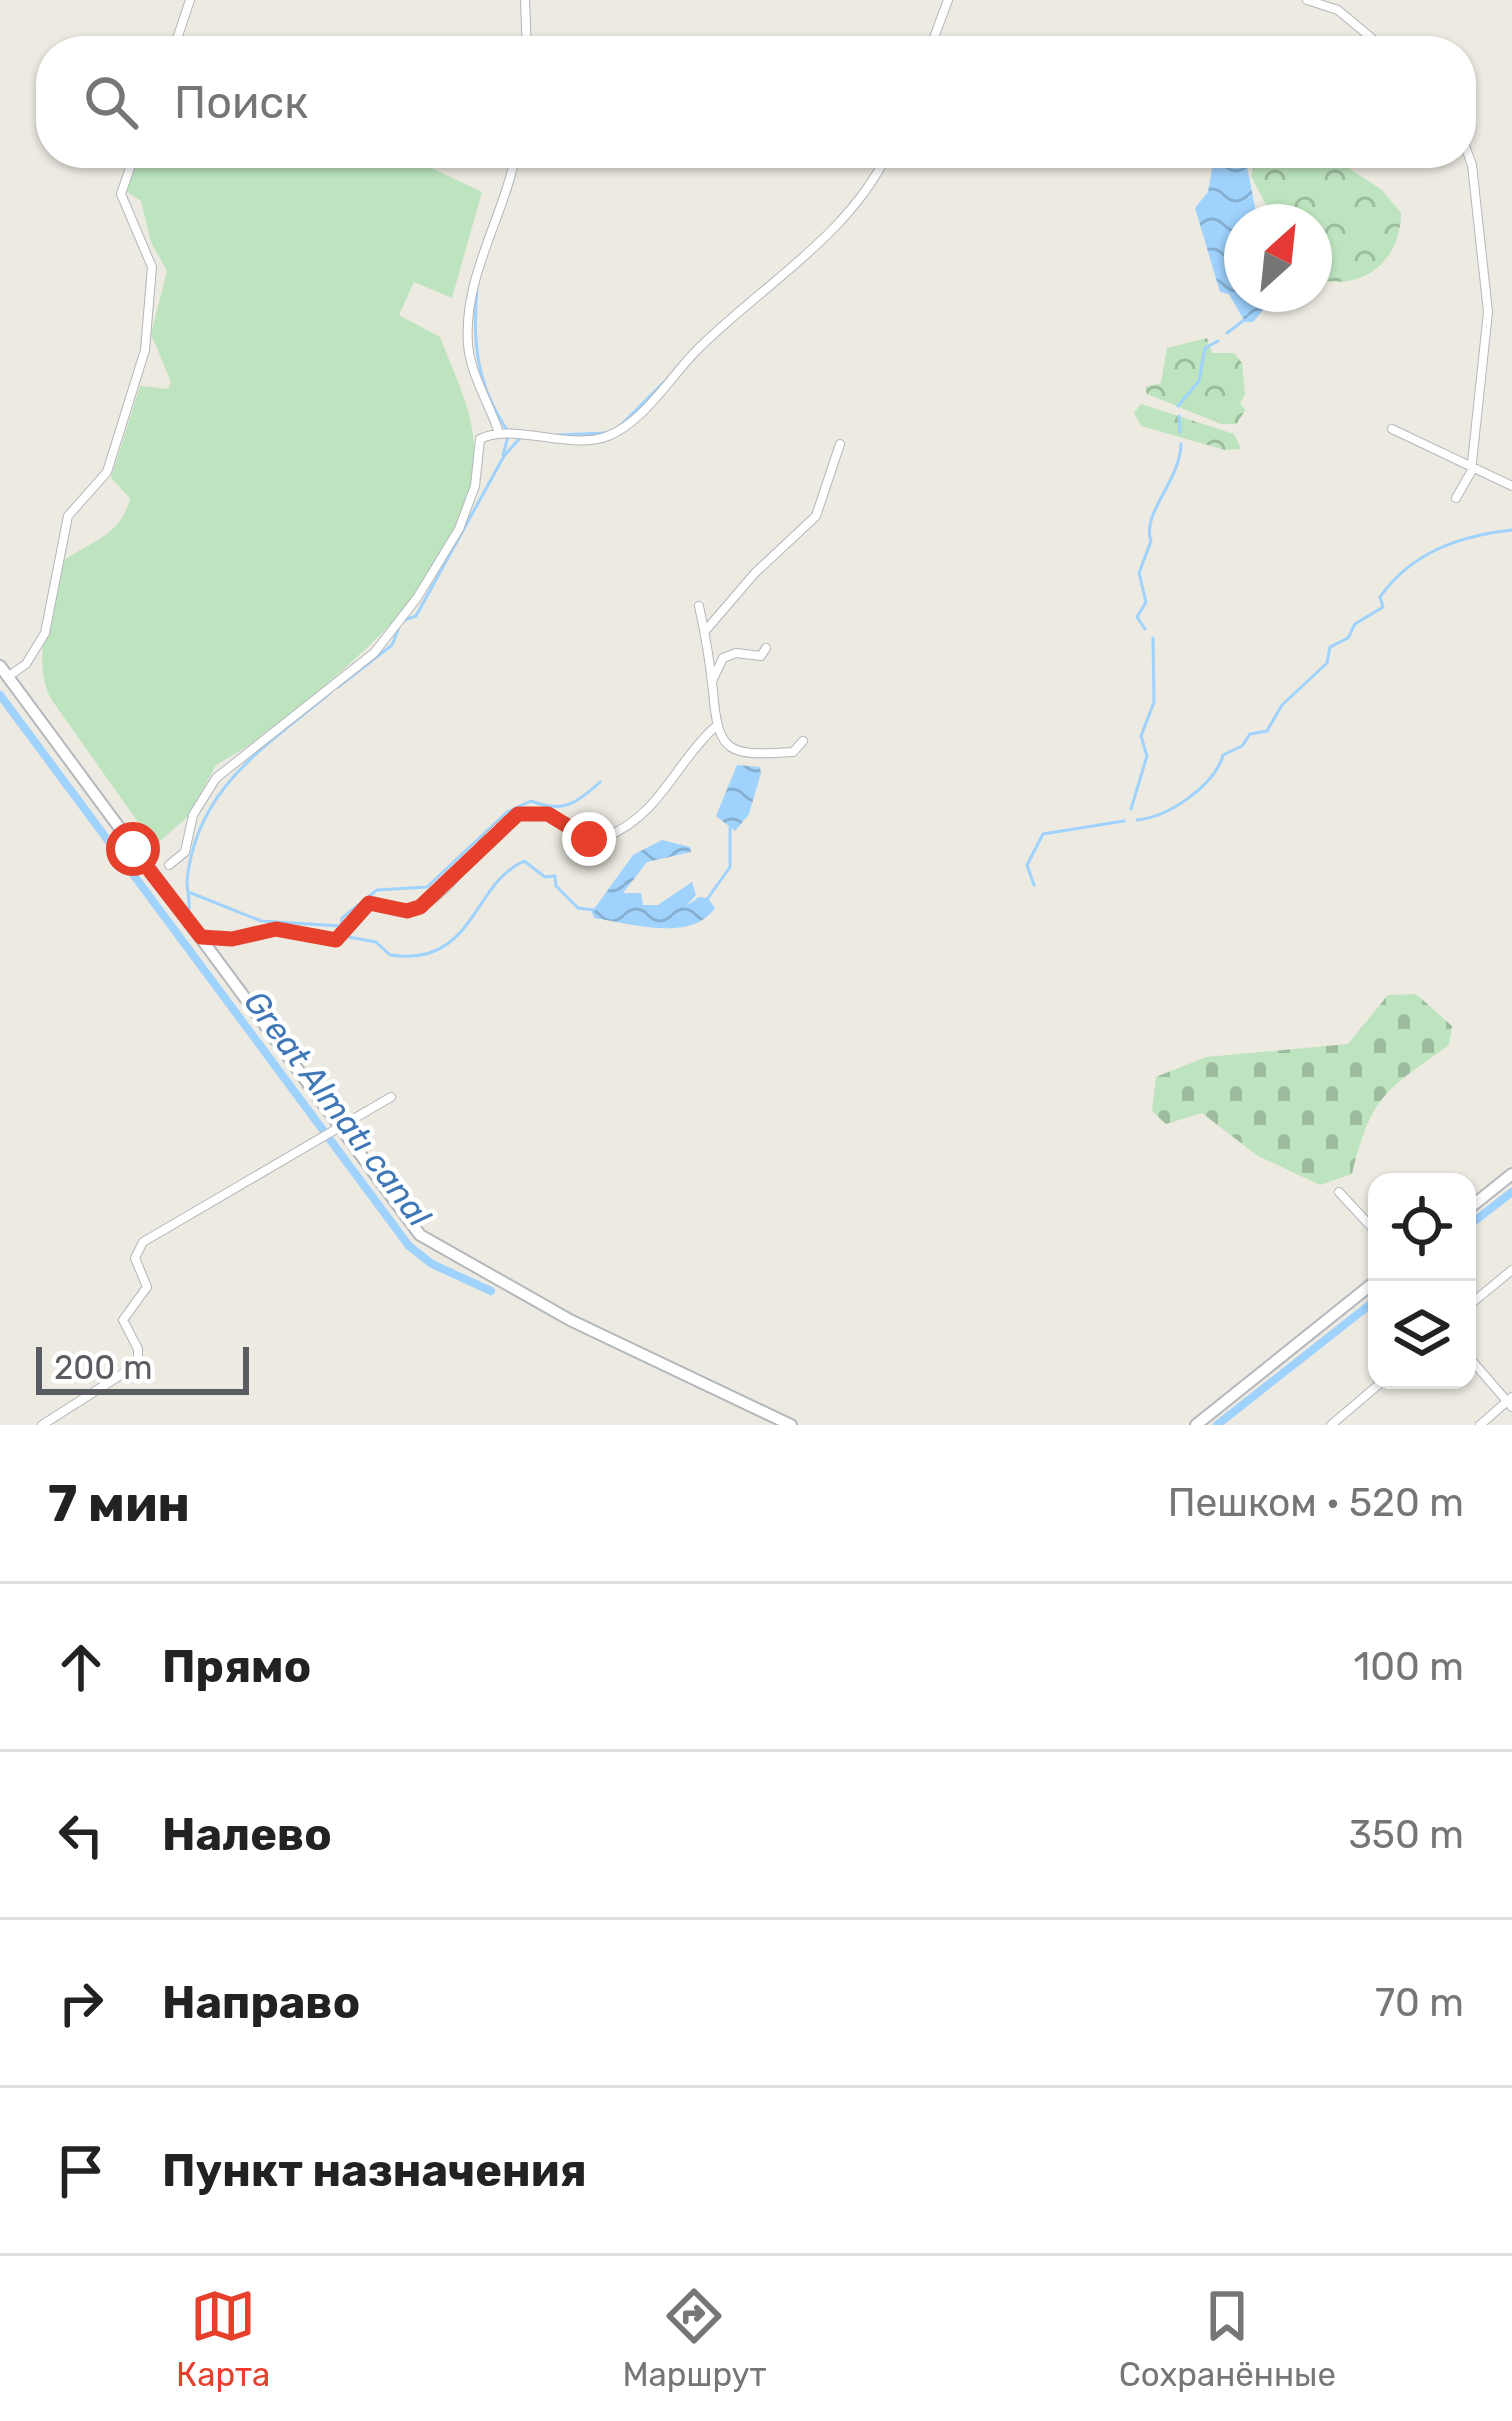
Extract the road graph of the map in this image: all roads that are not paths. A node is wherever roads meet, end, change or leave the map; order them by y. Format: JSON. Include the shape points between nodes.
{"nodes":[{"id":1,"x":190,"y":0,"type":"edge"},
{"id":2,"x":525,"y":0,"type":"edge"},
{"id":3,"x":948,"y":0,"type":"edge"},
{"id":4,"x":1307,"y":0,"type":"edge"},
{"id":5,"x":178,"y":36,"type":"edge"},
{"id":6,"x":526,"y":36,"type":"edge"},
{"id":7,"x":935,"y":36,"type":"edge"},
{"id":8,"x":1369,"y":36,"type":"edge"},
{"id":9,"x":130,"y":168,"type":"edge"},
{"id":10,"x":513,"y":168,"type":"edge"},
{"id":11,"x":877,"y":168,"type":"edge"},
{"id":12,"x":1472,"y":168,"type":"edge"},
{"id":13,"x":1392,"y":429,"type":"dead end"},
{"id":14,"x":499,"y":433,"type":"junction"},
{"id":15,"x":840,"y":444,"type":"dead end"},
{"id":16,"x":1471,"y":468,"type":"junction"},
{"id":17,"x":1512,"y":486,"type":"edge"},
{"id":18,"x":1456,"y":498,"type":"dead end"},
{"id":19,"x":699,"y":606,"type":"dead end"},
{"id":20,"x":706,"y":630,"type":"junction"},
{"id":21,"x":766,"y":648,"type":"dead end"},
{"id":22,"x":0,"y":666,"type":"edge"},
{"id":23,"x":9,"y":676,"type":"junction"},
{"id":24,"x":712,"y":682,"type":"junction"},
{"id":25,"x":714,"y":728,"type":"junction"},
{"id":26,"x":803,"y":741,"type":"dead end"},
{"id":27,"x":169,"y":866,"type":"dead end"},
{"id":28,"x":201,"y":937,"type":"junction"},
{"id":29,"x":221,"y":940,"type":"junction"},
{"id":30,"x":215,"y":959,"type":"junction"},
{"id":31,"x":391,"y":1097,"type":"dead end"},
{"id":32,"x":340,"y":1126,"type":"junction"},
{"id":33,"x":1512,"y":1174,"type":"edge"},
{"id":34,"x":1339,"y":1192,"type":"dead end"},
{"id":35,"x":1476,"y":1203,"type":"edge"},
{"id":36,"x":1368,"y":1223,"type":"edge"},
{"id":37,"x":1512,"y":1270,"type":"edge"},
{"id":38,"x":1376,"y":1281,"type":"edge"},
{"id":39,"x":1476,"y":1300,"type":"edge"},
{"id":40,"x":1476,"y":1365,"type":"edge"},
{"id":41,"x":1373,"y":1389,"type":"edge"},
{"id":42,"x":1510,"y":1402,"type":"edge"},
{"id":43,"x":41,"y":1425,"type":"edge"},
{"id":44,"x":791,"y":1425,"type":"edge"},
{"id":45,"x":1196,"y":1425,"type":"edge"},
{"id":46,"x":1331,"y":1425,"type":"edge"},
{"id":47,"x":1480,"y":1425,"type":"edge"}],
"edges":[{"from":1,"to":5,"type":"street"},
{"from":2,"to":6,"type":"street"},
{"from":3,"to":7,"type":"street"},
{"from":4,"to":8,"type":"street","via":[[1338,10]]},
{"from":9,"to":23,"type":"street","via":[[121,194],[152,267],[145,350],[107,472],[68,515],[45,633]]},
{"from":10,"to":14,"type":"street","via":[[478,267],[468,342]]},
{"from":11,"to":14,"type":"street","via":[[820,244],[622,427],[590,440]]},
{"from":12,"to":16,"type":"street","via":[[1488,312]]},
{"from":13,"to":16,"type":"street"},
{"from":14,"to":27,"type":"street","via":[[480,439],[459,529],[384,643],[224,770],[193,815],[184,852]]},
{"from":15,"to":20,"type":"street","via":[[816,516]]},
{"from":16,"to":17,"type":"street"},
{"from":16,"to":18,"type":"street"},
{"from":19,"to":20,"type":"street"},
{"from":20,"to":24,"type":"street"},
{"from":21,"to":24,"type":"street","via":[[760,656],[723,658]]},
{"from":22,"to":23,"type":"street"},
{"from":23,"to":28,"type":"street"},
{"from":24,"to":25,"type":"street"},
{"from":25,"to":26,"type":"street","via":[[744,752],[793,752]]},
{"from":25,"to":29,"type":"street","via":[[665,794],[607,837],[589,839],[541,812],[518,814],[412,910],[369,903],[336,940],[276,929]]},
{"from":28,"to":29,"type":"street"},
{"from":28,"to":30,"type":"street"},
{"from":29,"to":30,"type":"street"},
{"from":30,"to":32,"type":"street"},
{"from":31,"to":32,"type":"street"},
{"from":32,"to":43,"type":"street","via":[[143,1242],[135,1258],[147,1287],[123,1320],[138,1364]]},
{"from":32,"to":44,"type":"street","via":[[412,1226],[439,1250]]},
{"from":33,"to":35,"type":"street"},
{"from":34,"to":36,"type":"street"},
{"from":37,"to":39,"type":"street"},
{"from":38,"to":45,"type":"street"},
{"from":40,"to":42,"type":"street"},
{"from":41,"to":46,"type":"street"},
{"from":42,"to":47,"type":"street"}]}
